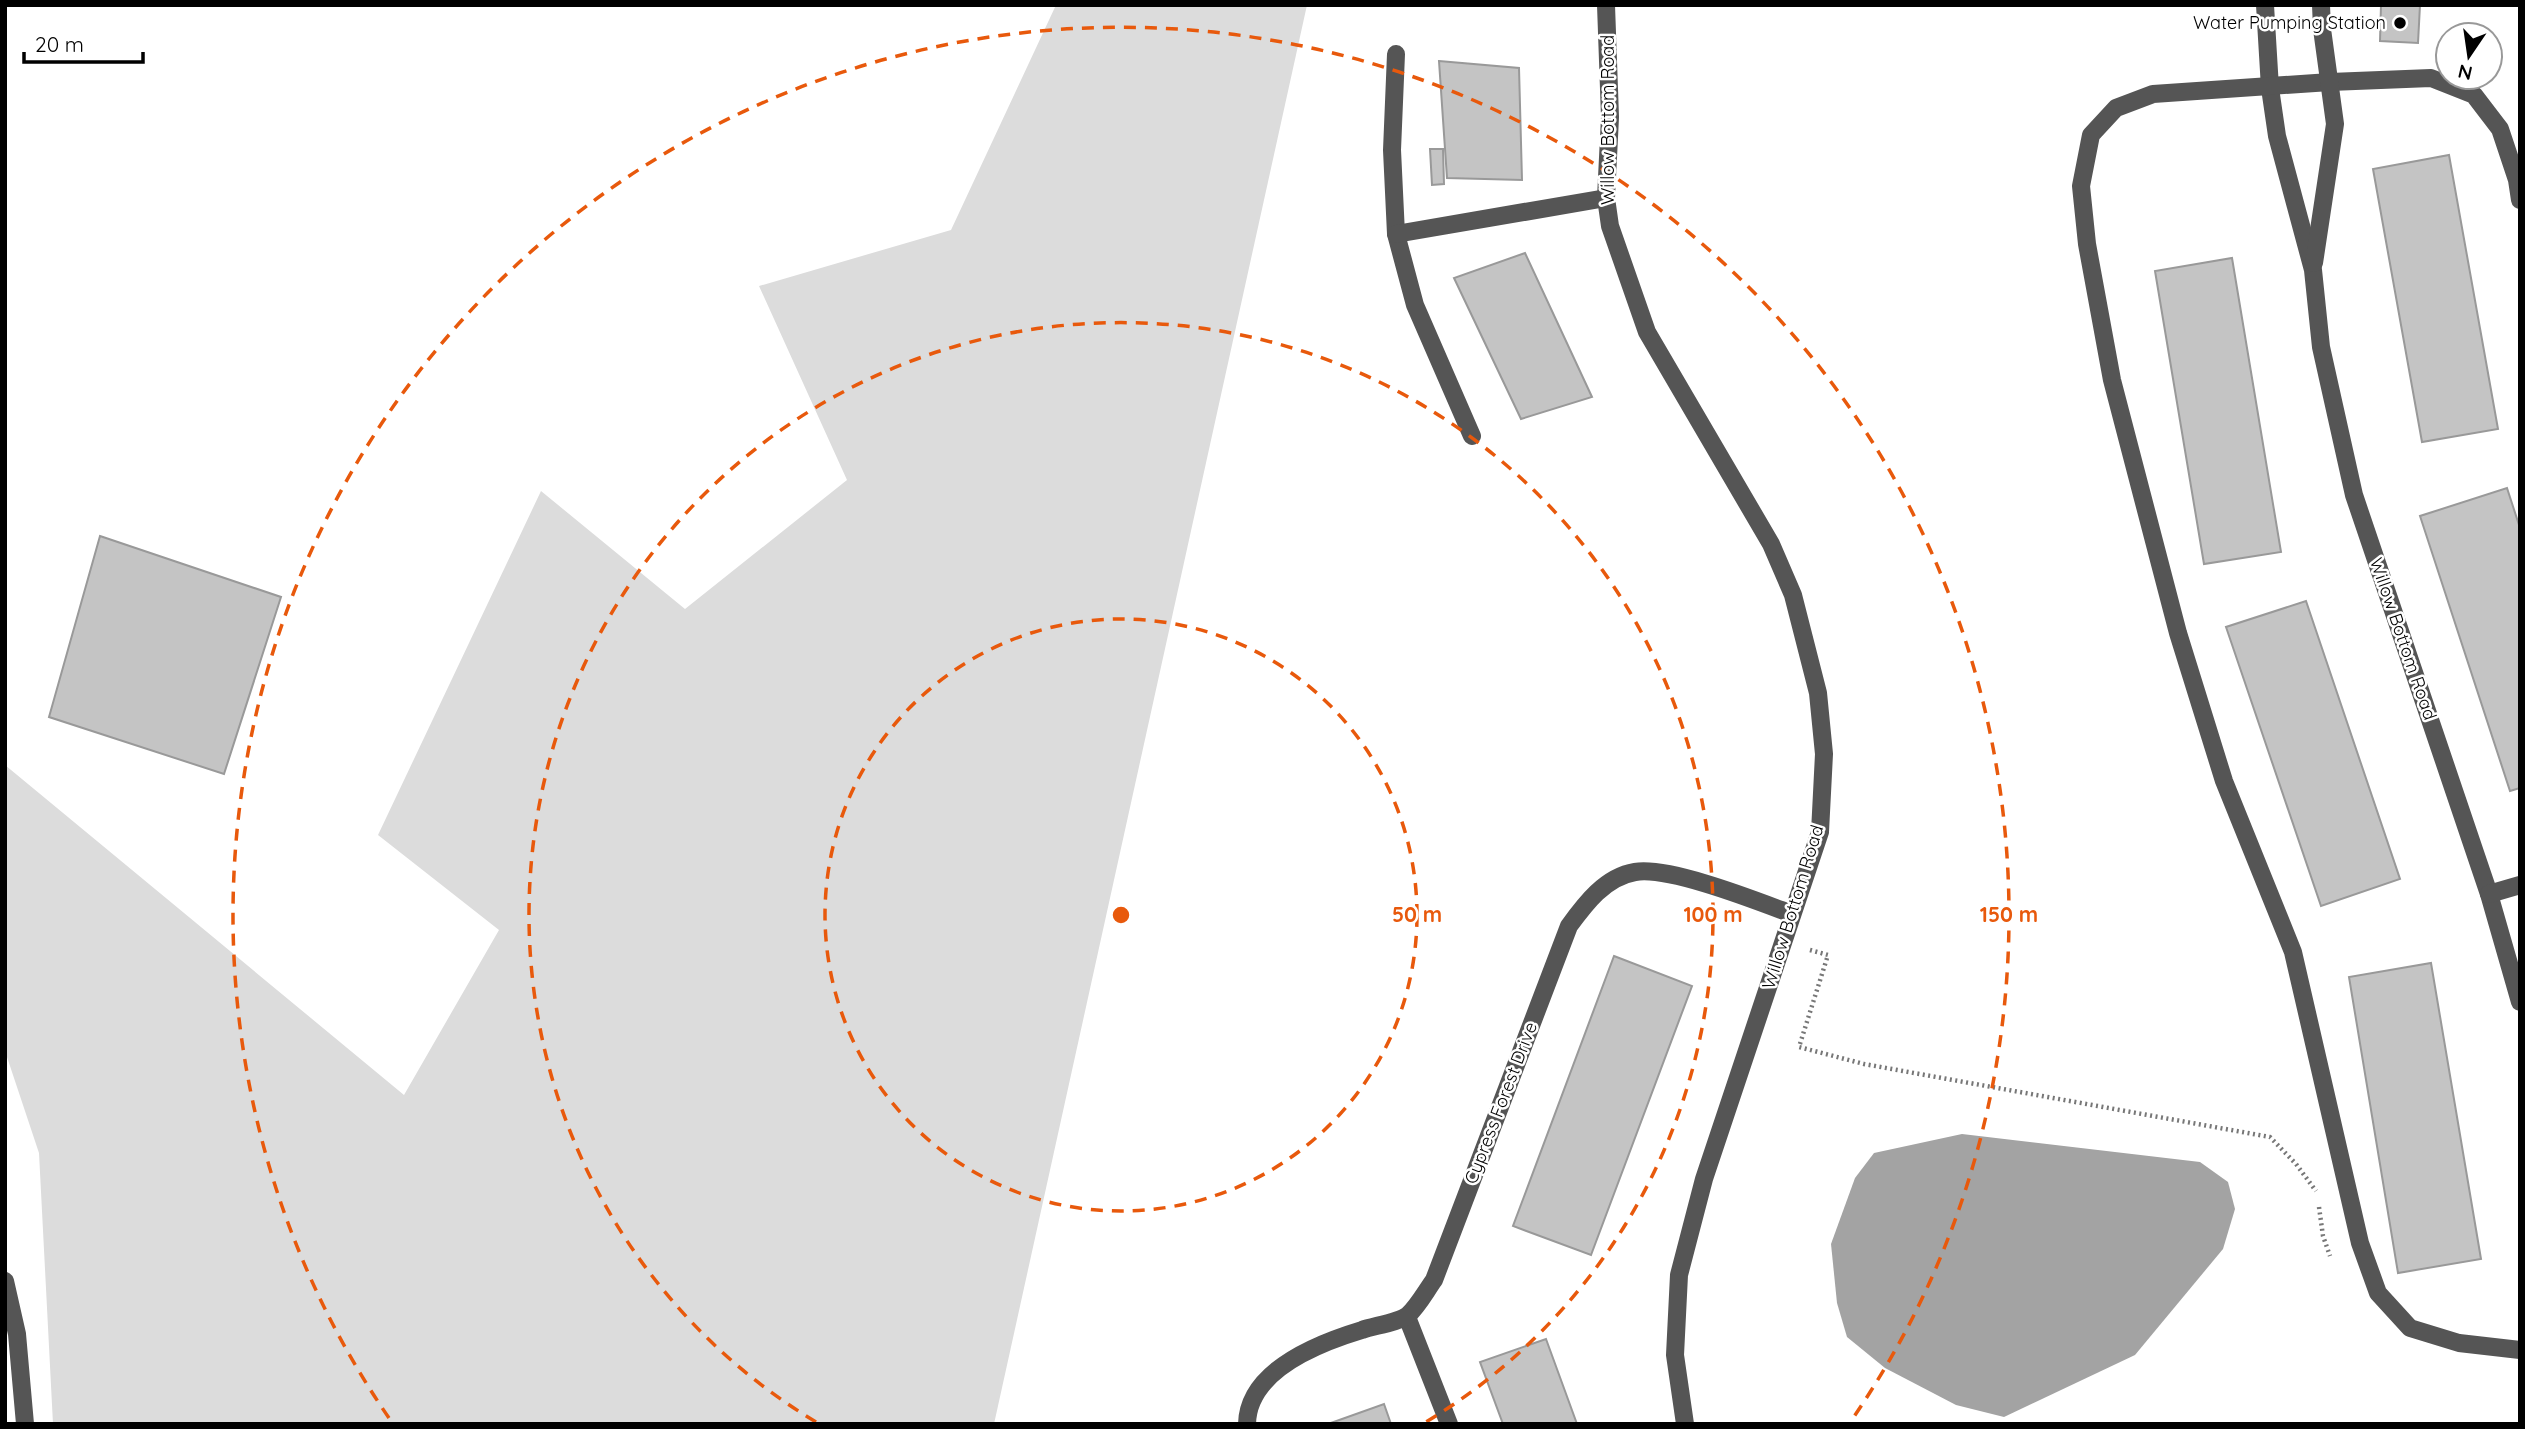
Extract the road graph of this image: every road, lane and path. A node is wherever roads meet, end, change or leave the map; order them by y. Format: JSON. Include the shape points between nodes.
{"nodes":[{"id":1,"x":1606,"y":5,"type":"edge"},
{"id":2,"x":2265,"y":5,"type":"edge"},
{"id":3,"x":2321,"y":5,"type":"edge"},
{"id":4,"x":1396,"y":54,"type":"dead end"},
{"id":5,"x":2330,"y":82,"type":"junction"},
{"id":6,"x":2270,"y":88,"type":"junction"},
{"id":7,"x":1606,"y":198,"type":"junction"},
{"id":8,"x":2520,"y":200,"type":"edge"},
{"id":9,"x":1395,"y":234,"type":"junction"},
{"id":10,"x":2313,"y":270,"type":"junction"},
{"id":11,"x":1472,"y":436,"type":"dead end"},
{"id":12,"x":2520,"y":885,"type":"edge"},
{"id":13,"x":2489,"y":894,"type":"junction"},
{"id":14,"x":1792,"y":914,"type":"junction"},
{"id":15,"x":1782,"y":943,"type":"junction"},
{"id":16,"x":2520,"y":1002,"type":"edge"},
{"id":17,"x":2317,"y":1193,"type":"dead end"},
{"id":18,"x":2319,"y":1204,"type":"dead end"},
{"id":19,"x":2332,"y":1259,"type":"dead end"},
{"id":20,"x":5,"y":1281,"type":"edge"},
{"id":21,"x":1407,"y":1317,"type":"junction"},
{"id":22,"x":2520,"y":1350,"type":"edge"},
{"id":23,"x":25,"y":1424,"type":"edge"},
{"id":24,"x":1247,"y":1424,"type":"edge"},
{"id":25,"x":1449,"y":1424,"type":"edge"},
{"id":26,"x":1685,"y":1424,"type":"edge"}],
"edges":[{"from":1,"to":7,"type":"street","name":"Willow Bottom Road","via":[[1610,117]]},
{"from":2,"to":6,"type":"street","name":"Willow Bottom Road"},
{"from":3,"to":5,"type":"street","name":"Willow Bottom Road"},
{"from":4,"to":9,"type":"street"},
{"from":5,"to":6,"type":"street"},
{"from":5,"to":8,"type":"street","via":[[2431,78],[2473,95],[2500,129]]},
{"from":5,"to":10,"type":"street","name":"Willow Bottom Road","via":[[2335,124]]},
{"from":6,"to":10,"type":"street","name":"Willow Bottom Road","via":[[2277,136]]},
{"from":6,"to":22,"type":"street","via":[[2153,94],[2116,108],[2091,135],[2081,186],[2112,380],[2178,633],[2224,780],[2293,952],[2360,1243],[2378,1293],[2410,1328],[2459,1343]]},
{"from":7,"to":9,"type":"street"},
{"from":7,"to":14,"type":"street","name":"Willow Bottom Road","via":[[1610,226],[1647,332],[1771,544],[1793,595],[1807,645],[1824,754],[1822,800],[1819,832]]},
{"from":9,"to":11,"type":"street","via":[[1415,304]]},
{"from":10,"to":13,"type":"street","name":"Willow Bottom Road","via":[[2320,347],[2354,495]]},
{"from":12,"to":13,"type":"street"},
{"from":13,"to":16,"type":"street","name":"Willow Bottom Road"},
{"from":14,"to":15,"type":"street","name":"Willow Bottom Road"},
{"from":14,"to":21,"type":"street","name":"Cypress Forest Drive","via":[[1666,872],[1634,872],[1604,886],[1587,901],[1569,926],[1434,1280]]},
{"from":15,"to":17,"type":"path","via":[[1828,955],[1799,1048],[1864,1065],[2270,1138]]},
{"from":15,"to":26,"type":"street","name":"Willow Bottom Road","via":[[1704,1179],[1679,1275],[1675,1355]]},
{"from":18,"to":19,"type":"path","via":[[2323,1237]]},
{"from":20,"to":23,"type":"street","via":[[17,1334]]},
{"from":21,"to":24,"type":"street","via":[[1359,1330],[1277,1368],[1247,1413]]},
{"from":21,"to":25,"type":"street"}]}
